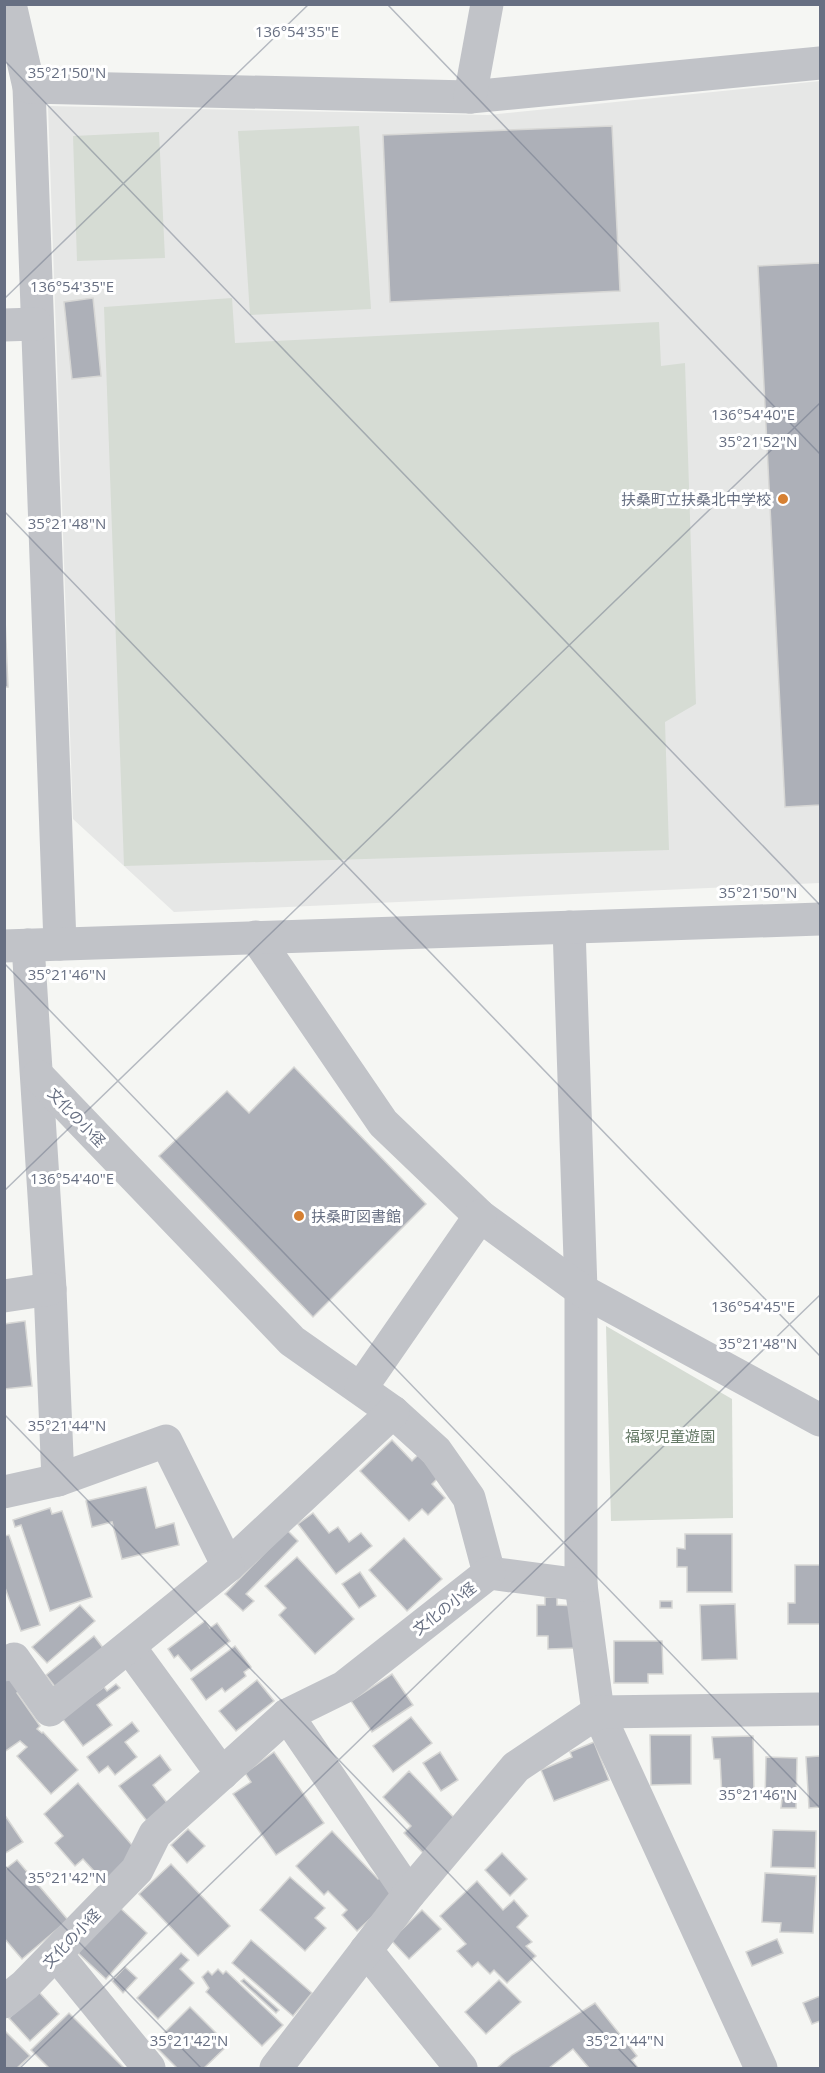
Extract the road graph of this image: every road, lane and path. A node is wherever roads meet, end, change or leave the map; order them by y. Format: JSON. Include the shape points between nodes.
{"nodes":[{"id":1,"x":10,"y":4,"type":"edge"},
{"id":2,"x":488,"y":4,"type":"edge"},
{"id":3,"x":820,"y":63,"type":"edge"},
{"id":4,"x":29,"y":87,"type":"junction"},
{"id":5,"x":470,"y":97,"type":"junction"},
{"id":6,"x":20,"y":325,"type":"edge"},
{"id":7,"x":820,"y":919,"type":"edge"},
{"id":8,"x":569,"y":927,"type":"junction"},
{"id":9,"x":256,"y":937,"type":"junction"},
{"id":10,"x":31,"y":945,"type":"edge"},
{"id":11,"x":38,"y":1076,"type":"junction"},
{"id":12,"x":480,"y":1216,"type":"junction"},
{"id":13,"x":50,"y":1288,"type":"junction"},
{"id":14,"x":580,"y":1290,"type":"junction"},
{"id":15,"x":4,"y":1296,"type":"edge"},
{"id":16,"x":361,"y":1388,"type":"junction"},
{"id":17,"x":393,"y":1412,"type":"junction"},
{"id":18,"x":820,"y":1420,"type":"edge"},
{"id":19,"x":58,"y":1480,"type":"junction"},
{"id":20,"x":4,"y":1492,"type":"edge"},
{"id":21,"x":228,"y":1566,"type":"junction"},
{"id":22,"x":489,"y":1573,"type":"junction"},
{"id":23,"x":580,"y":1585,"type":"junction"},
{"id":24,"x":130,"y":1648,"type":"junction"},
{"id":25,"x":4,"y":1665,"type":"edge"},
{"id":26,"x":820,"y":1709,"type":"edge"},
{"id":27,"x":598,"y":1712,"type":"junction"},
{"id":28,"x":287,"y":1715,"type":"junction"},
{"id":29,"x":222,"y":1774,"type":"junction"},
{"id":30,"x":409,"y":1894,"type":"junction"},
{"id":31,"x":366,"y":1950,"type":"junction"},
{"id":32,"x":56,"y":1954,"type":"junction"},
{"id":33,"x":4,"y":2002,"type":"edge"},
{"id":34,"x":149,"y":2068,"type":"edge"},
{"id":35,"x":276,"y":2068,"type":"edge"},
{"id":36,"x":461,"y":2068,"type":"edge"},
{"id":37,"x":761,"y":2068,"type":"edge"}],
"edges":[{"from":1,"to":4,"type":"street"},
{"from":2,"to":5,"type":"street"},
{"from":3,"to":5,"type":"street"},
{"from":4,"to":5,"type":"street"},
{"from":4,"to":6,"type":"street"},
{"from":6,"to":10,"type":"street"},
{"from":7,"to":8,"type":"street"},
{"from":8,"to":9,"type":"street"},
{"from":8,"to":14,"type":"street"},
{"from":9,"to":10,"type":"street"},
{"from":9,"to":12,"type":"street","via":[[383,1123]]},
{"from":10,"to":11,"type":"street"},
{"from":11,"to":13,"type":"street"},
{"from":11,"to":16,"type":"street","name":"文化の小径","via":[[292,1341]]},
{"from":12,"to":14,"type":"street"},
{"from":12,"to":16,"type":"street"},
{"from":13,"to":15,"type":"street"},
{"from":13,"to":19,"type":"street"},
{"from":14,"to":18,"type":"street"},
{"from":14,"to":23,"type":"street"},
{"from":16,"to":17,"type":"street","name":"文化の小径"},
{"from":17,"to":21,"type":"street"},
{"from":17,"to":22,"type":"street","name":"文化の小径","via":[[436,1451],[469,1498]]},
{"from":19,"to":20,"type":"street"},
{"from":19,"to":21,"type":"street","via":[[166,1441]]},
{"from":21,"to":24,"type":"street"},
{"from":22,"to":23,"type":"street"},
{"from":22,"to":28,"type":"street","name":"文化の小径","via":[[344,1688]]},
{"from":23,"to":27,"type":"street"},
{"from":24,"to":25,"type":"street","via":[[50,1710],[14,1659]]},
{"from":24,"to":29,"type":"street"},
{"from":26,"to":27,"type":"street"},
{"from":27,"to":30,"type":"street","via":[[516,1767]]},
{"from":27,"to":37,"type":"street"},
{"from":28,"to":29,"type":"street","name":"文化の小径"},
{"from":28,"to":30,"type":"street"},
{"from":29,"to":32,"type":"street","name":"文化の小径","via":[[155,1834],[137,1870]]},
{"from":30,"to":31,"type":"street"},
{"from":31,"to":35,"type":"street"},
{"from":31,"to":36,"type":"street"},
{"from":32,"to":33,"type":"street","name":"文化の小径"},
{"from":32,"to":34,"type":"street"}]}
